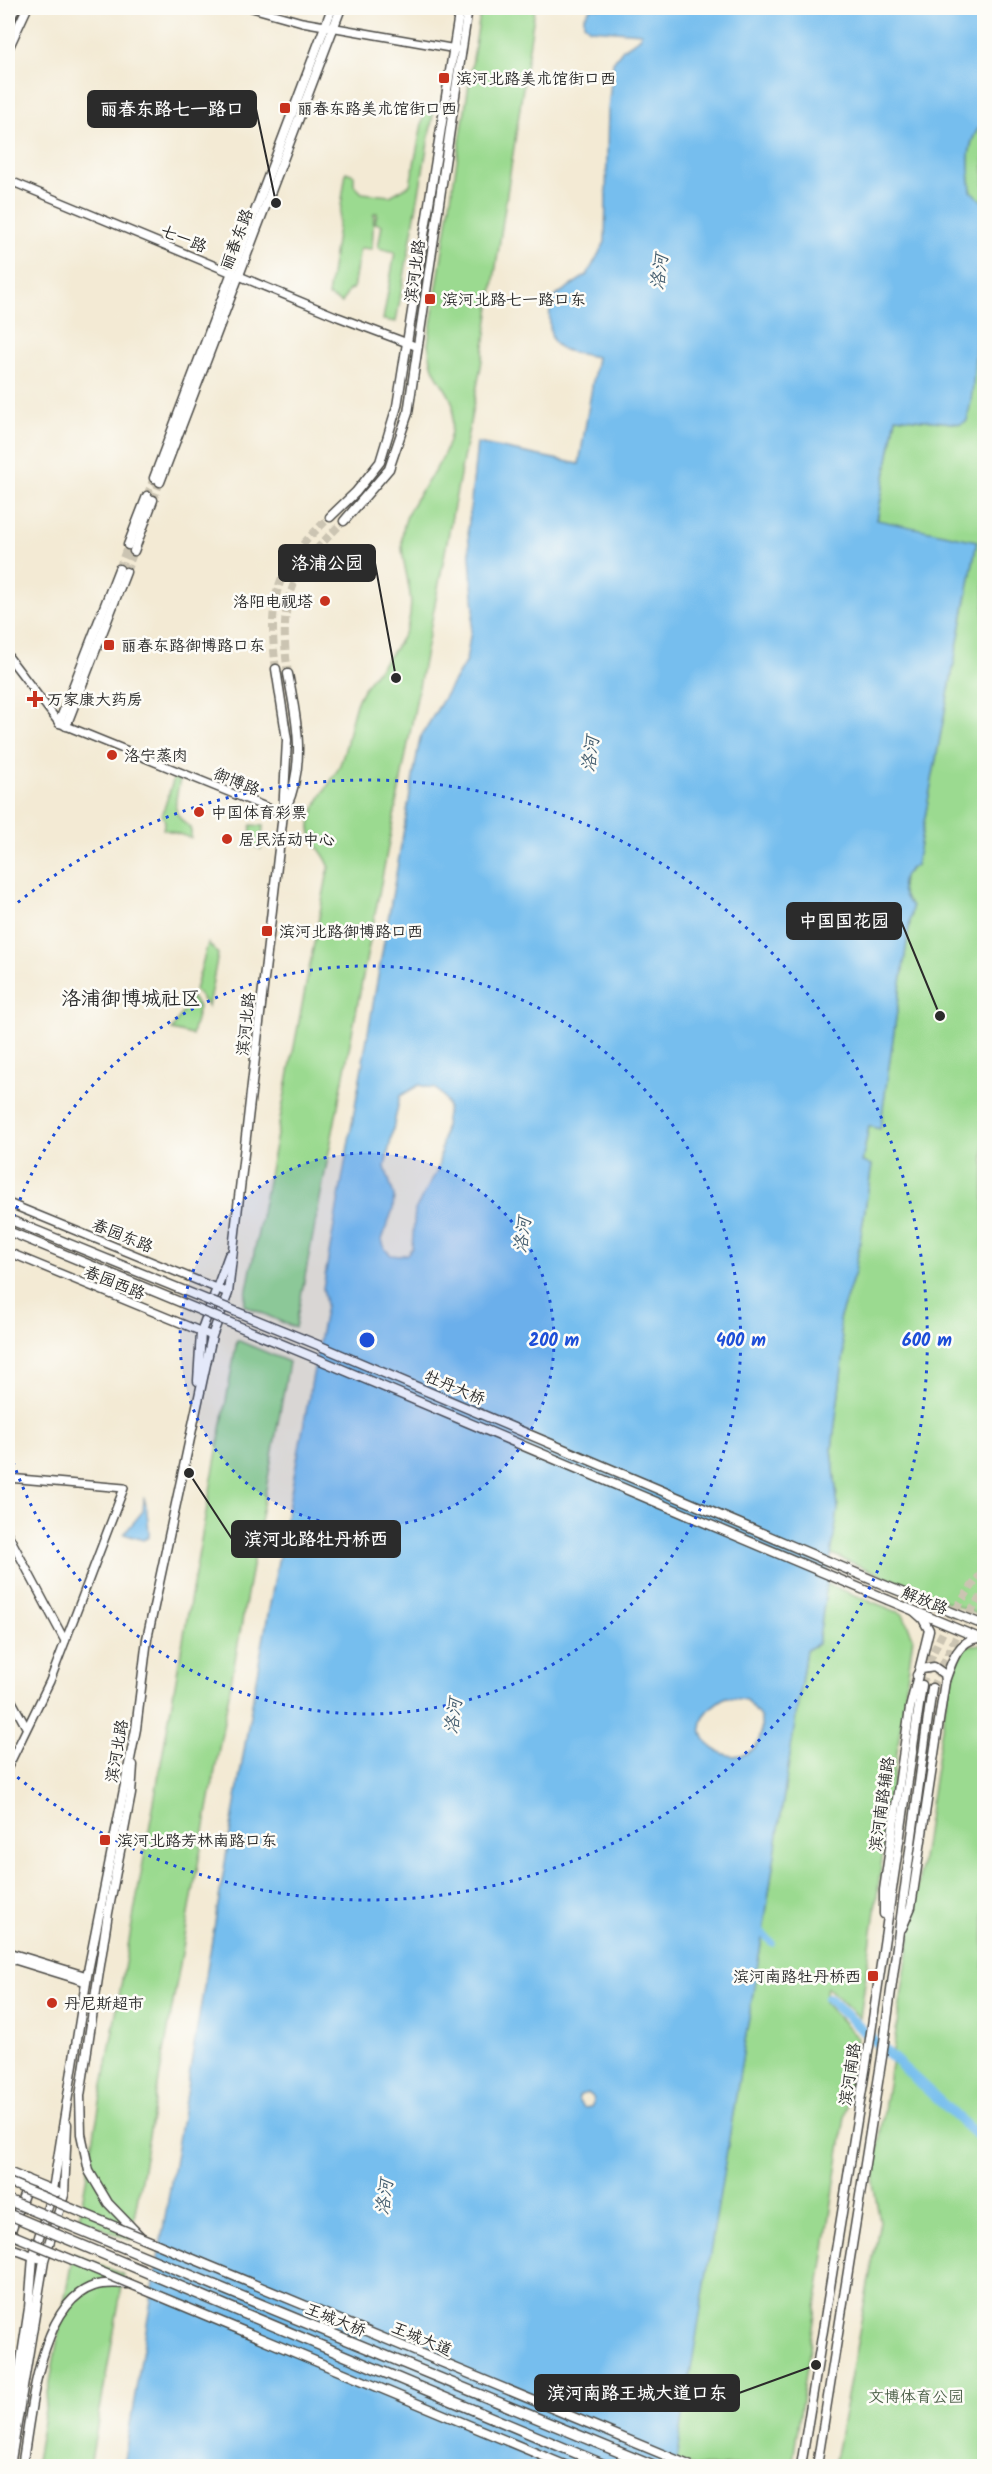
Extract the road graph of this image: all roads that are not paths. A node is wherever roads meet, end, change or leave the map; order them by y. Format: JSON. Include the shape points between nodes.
{"nodes":[{"id":1,"x":15,"y":8,"type":"edge"},
{"id":2,"x":27,"y":8,"type":"edge"},
{"id":3,"x":252,"y":8,"type":"edge"},
{"id":4,"x":332,"y":8,"type":"edge"},
{"id":5,"x":341,"y":8,"type":"edge"},
{"id":6,"x":460,"y":8,"type":"edge"},
{"id":7,"x":468,"y":8,"type":"edge"},
{"id":8,"x":8,"y":24,"type":"edge"},
{"id":9,"x":328,"y":26,"type":"junction"},
{"id":10,"x":8,"y":49,"type":"edge"},
{"id":11,"x":457,"y":49,"type":"junction"},
{"id":12,"x":8,"y":180,"type":"edge"},
{"id":13,"x":235,"y":273,"type":"junction"},
{"id":14,"x":407,"y":343,"type":"junction"},
{"id":15,"x":418,"y":347,"type":"junction"},
{"id":16,"x":157,"y":480,"type":"tunnel mouth"},
{"id":17,"x":150,"y":498,"type":"tunnel mouth"},
{"id":18,"x":330,"y":517,"type":"tunnel mouth"},
{"id":19,"x":344,"y":520,"type":"tunnel mouth"},
{"id":20,"x":131,"y":548,"type":"tunnel mouth"},
{"id":21,"x":122,"y":571,"type":"tunnel mouth"},
{"id":22,"x":8,"y":656,"type":"edge"},
{"id":23,"x":276,"y":669,"type":"tunnel mouth"},
{"id":24,"x":288,"y":674,"type":"tunnel mouth"},
{"id":25,"x":63,"y":725,"type":"junction"},
{"id":26,"x":283,"y":814,"type":"junction"},
{"id":27,"x":8,"y":1203,"type":"edge"},
{"id":28,"x":8,"y":1219,"type":"edge"},
{"id":29,"x":8,"y":1231,"type":"edge"},
{"id":30,"x":236,"y":1237,"type":"junction"},
{"id":31,"x":8,"y":1252,"type":"edge"},
{"id":32,"x":218,"y":1288,"type":"junction"},
{"id":33,"x":228,"y":1293,"type":"junction"},
{"id":34,"x":201,"y":1332,"type":"junction"},
{"id":35,"x":212,"y":1336,"type":"junction"},
{"id":36,"x":195,"y":1411,"type":"junction"},
{"id":37,"x":8,"y":1478,"type":"edge"},
{"id":38,"x":8,"y":1534,"type":"edge"},
{"id":39,"x":889,"y":1587,"type":"joint"},
{"id":40,"x":888,"y":1600,"type":"joint"},
{"id":41,"x":914,"y":1611,"type":"junction"},
{"id":42,"x":983,"y":1624,"type":"edge"},
{"id":43,"x":981,"y":1639,"type":"edge"},
{"id":44,"x":65,"y":1641,"type":"junction"},
{"id":45,"x":916,"y":1675,"type":"junction"},
{"id":46,"x":945,"y":1680,"type":"junction"},
{"id":47,"x":922,"y":1685,"type":"tunnel mouth"},
{"id":48,"x":932,"y":1688,"type":"tunnel mouth"},
{"id":49,"x":8,"y":1694,"type":"edge"},
{"id":50,"x":26,"y":1727,"type":"junction"},
{"id":51,"x":136,"y":1729,"type":"junction"},
{"id":52,"x":8,"y":1767,"type":"edge"},
{"id":53,"x":885,"y":1938,"type":"junction"},
{"id":54,"x":897,"y":1940,"type":"junction"},
{"id":55,"x":8,"y":1952,"type":"edge"},
{"id":56,"x":8,"y":1958,"type":"edge"},
{"id":57,"x":87,"y":1979,"type":"junction"},
{"id":58,"x":67,"y":2097,"type":"junction"},
{"id":59,"x":8,"y":2172,"type":"edge"},
{"id":60,"x":26,"y":2179,"type":"junction"},
{"id":61,"x":8,"y":2182,"type":"edge"},
{"id":62,"x":52,"y":2190,"type":"junction"},
{"id":63,"x":64,"y":2195,"type":"junction"},
{"id":64,"x":8,"y":2200,"type":"edge"},
{"id":65,"x":8,"y":2214,"type":"edge"},
{"id":66,"x":8,"y":2233,"type":"edge"},
{"id":67,"x":140,"y":2236,"type":"junction"},
{"id":68,"x":8,"y":2239,"type":"edge"},
{"id":69,"x":8,"y":2247,"type":"edge"},
{"id":70,"x":33,"y":2257,"type":"junction"},
{"id":71,"x":44,"y":2260,"type":"junction"},
{"id":72,"x":132,"y":2284,"type":"junction"},
{"id":73,"x":8,"y":2448,"type":"edge"},
{"id":74,"x":10,"y":2466,"type":"edge"},
{"id":75,"x":22,"y":2466,"type":"edge"},
{"id":76,"x":567,"y":2466,"type":"edge"},
{"id":77,"x":607,"y":2466,"type":"edge"},
{"id":78,"x":653,"y":2466,"type":"edge"},
{"id":79,"x":691,"y":2466,"type":"edge"},
{"id":80,"x":801,"y":2466,"type":"edge"},
{"id":81,"x":817,"y":2466,"type":"edge"}],
"edges":[{"from":1,"to":8,"type":"main road"},
{"from":2,"to":10,"type":"main road"},
{"from":3,"to":9,"type":"street"},
{"from":4,"to":9,"type":"main road","name":"丽春东路"},
{"from":5,"to":9,"type":"main road","name":"丽春东路"},
{"from":6,"to":11,"type":"main road","name":"滨河北路"},
{"from":7,"to":11,"type":"main road","name":"滨河北路"},
{"from":9,"to":11,"type":"street"},
{"from":9,"to":13,"type":"main road","name":"丽春东路"},
{"from":11,"to":14,"type":"main road","name":"滨河北路"},
{"from":11,"to":15,"type":"main road","name":"滨河北路"},
{"from":12,"to":13,"type":"street","name":"七一路"},
{"from":13,"to":14,"type":"street","name":"七一路"},
{"from":13,"to":16,"type":"main road","name":"丽春东路"},
{"from":14,"to":15,"type":"street","name":"七一路"},
{"from":14,"to":18,"type":"main road","name":"滨河北路","via":[[397,406],[380,462]]},
{"from":15,"to":19,"type":"main road","name":"滨河北路","via":[[408,413],[389,470]]},
{"from":17,"to":20,"type":"main road"},
{"from":21,"to":25,"type":"main road"},
{"from":22,"to":25,"type":"street"},
{"from":23,"to":26,"type":"main road","name":"滨河北路","via":[[287,740]]},
{"from":24,"to":26,"type":"main road","name":"滨河北路","via":[[298,730],[296,786]]},
{"from":25,"to":26,"type":"street","name":"御博路"},
{"from":26,"to":30,"type":"main road","name":"滨河北路"},
{"from":27,"to":32,"type":"street","name":"春园东路"},
{"from":28,"to":39,"type":"main road","name":"牡丹大桥","bridge":true,"via":[[318,1345]]},
{"from":29,"to":40,"type":"main road","name":"牡丹大桥","bridge":true},
{"from":30,"to":32,"type":"main road","name":"滨河北路"},
{"from":30,"to":33,"type":"main road","name":"滨河北路"},
{"from":31,"to":34,"type":"street","name":"春园西路"},
{"from":32,"to":33,"type":"street","name":"春园东路"},
{"from":32,"to":34,"type":"main road","name":"滨河北路"},
{"from":33,"to":35,"type":"main road","name":"滨河北路"},
{"from":34,"to":35,"type":"street","name":"春园西路"},
{"from":34,"to":36,"type":"main road","name":"滨河北路"},
{"from":35,"to":36,"type":"main road","name":"滨河北路"},
{"from":36,"to":51,"type":"main road","name":"滨河北路","via":[[147,1639]]},
{"from":37,"to":44,"type":"street","via":[[124,1488]]},
{"from":38,"to":44,"type":"street"},
{"from":39,"to":42,"type":"main road","name":"解放路"},
{"from":40,"to":41,"type":"main road","name":"解放路"},
{"from":41,"to":43,"type":"main road","name":"解放路"},
{"from":41,"to":45,"type":"main road","name":"滨河南路辅路","via":[[929,1630]]},
{"from":43,"to":46,"type":"main road","via":[[971,1639],[958,1650]]},
{"from":44,"to":50,"type":"street"},
{"from":45,"to":46,"type":"main road","via":[[934,1667],[944,1674]]},
{"from":45,"to":53,"type":"main road","name":"滨河南路辅路","via":[[884,1890]]},
{"from":46,"to":54,"type":"main road","via":[[911,1907]]},
{"from":47,"to":53,"type":"main road","name":"滨河南路"},
{"from":48,"to":54,"type":"main road","name":"滨河南路"},
{"from":49,"to":50,"type":"street"},
{"from":50,"to":52,"type":"street"},
{"from":51,"to":57,"type":"main road","name":"滨河北路"},
{"from":51,"to":67,"type":"main road","via":[[131,1794],[80,2097],[81,2134],[89,2171],[108,2203]]},
{"from":53,"to":80,"type":"main road","name":"滨河南路"},
{"from":54,"to":81,"type":"main road","name":"滨河南路"},
{"from":55,"to":57,"type":"street"},
{"from":56,"to":57,"type":"street"},
{"from":57,"to":58,"type":"main road","name":"滨河北路"},
{"from":58,"to":62,"type":"main road","name":"滨河北路"},
{"from":58,"to":63,"type":"main road","name":"滨河北路"},
{"from":59,"to":60,"type":"main road"},
{"from":60,"to":62,"type":"main road"},
{"from":60,"to":68,"type":"main road"},
{"from":61,"to":67,"type":"main road","name":"王城大道","bridge":true},
{"from":62,"to":63,"type":"main road"},
{"from":62,"to":70,"type":"main road","name":"滨河北路"},
{"from":63,"to":71,"type":"main road","name":"滨河北路"},
{"from":64,"to":78,"type":"highway","name":"王城大桥","bridge":true},
{"from":65,"to":77,"type":"highway","name":"王城大桥","bridge":true},
{"from":66,"to":72,"type":"main road","bridge":true},
{"from":67,"to":79,"type":"main road","name":"王城大道","bridge":true},
{"from":69,"to":70,"type":"main road"},
{"from":70,"to":71,"type":"main road"},
{"from":70,"to":73,"type":"main road","name":"滨河北路"},
{"from":71,"to":74,"type":"main road","name":"滨河北路"},
{"from":72,"to":75,"type":"main road","via":[[94,2286],[70,2301],[51,2329],[40,2366]]},
{"from":72,"to":76,"type":"main road","bridge":true}]}
